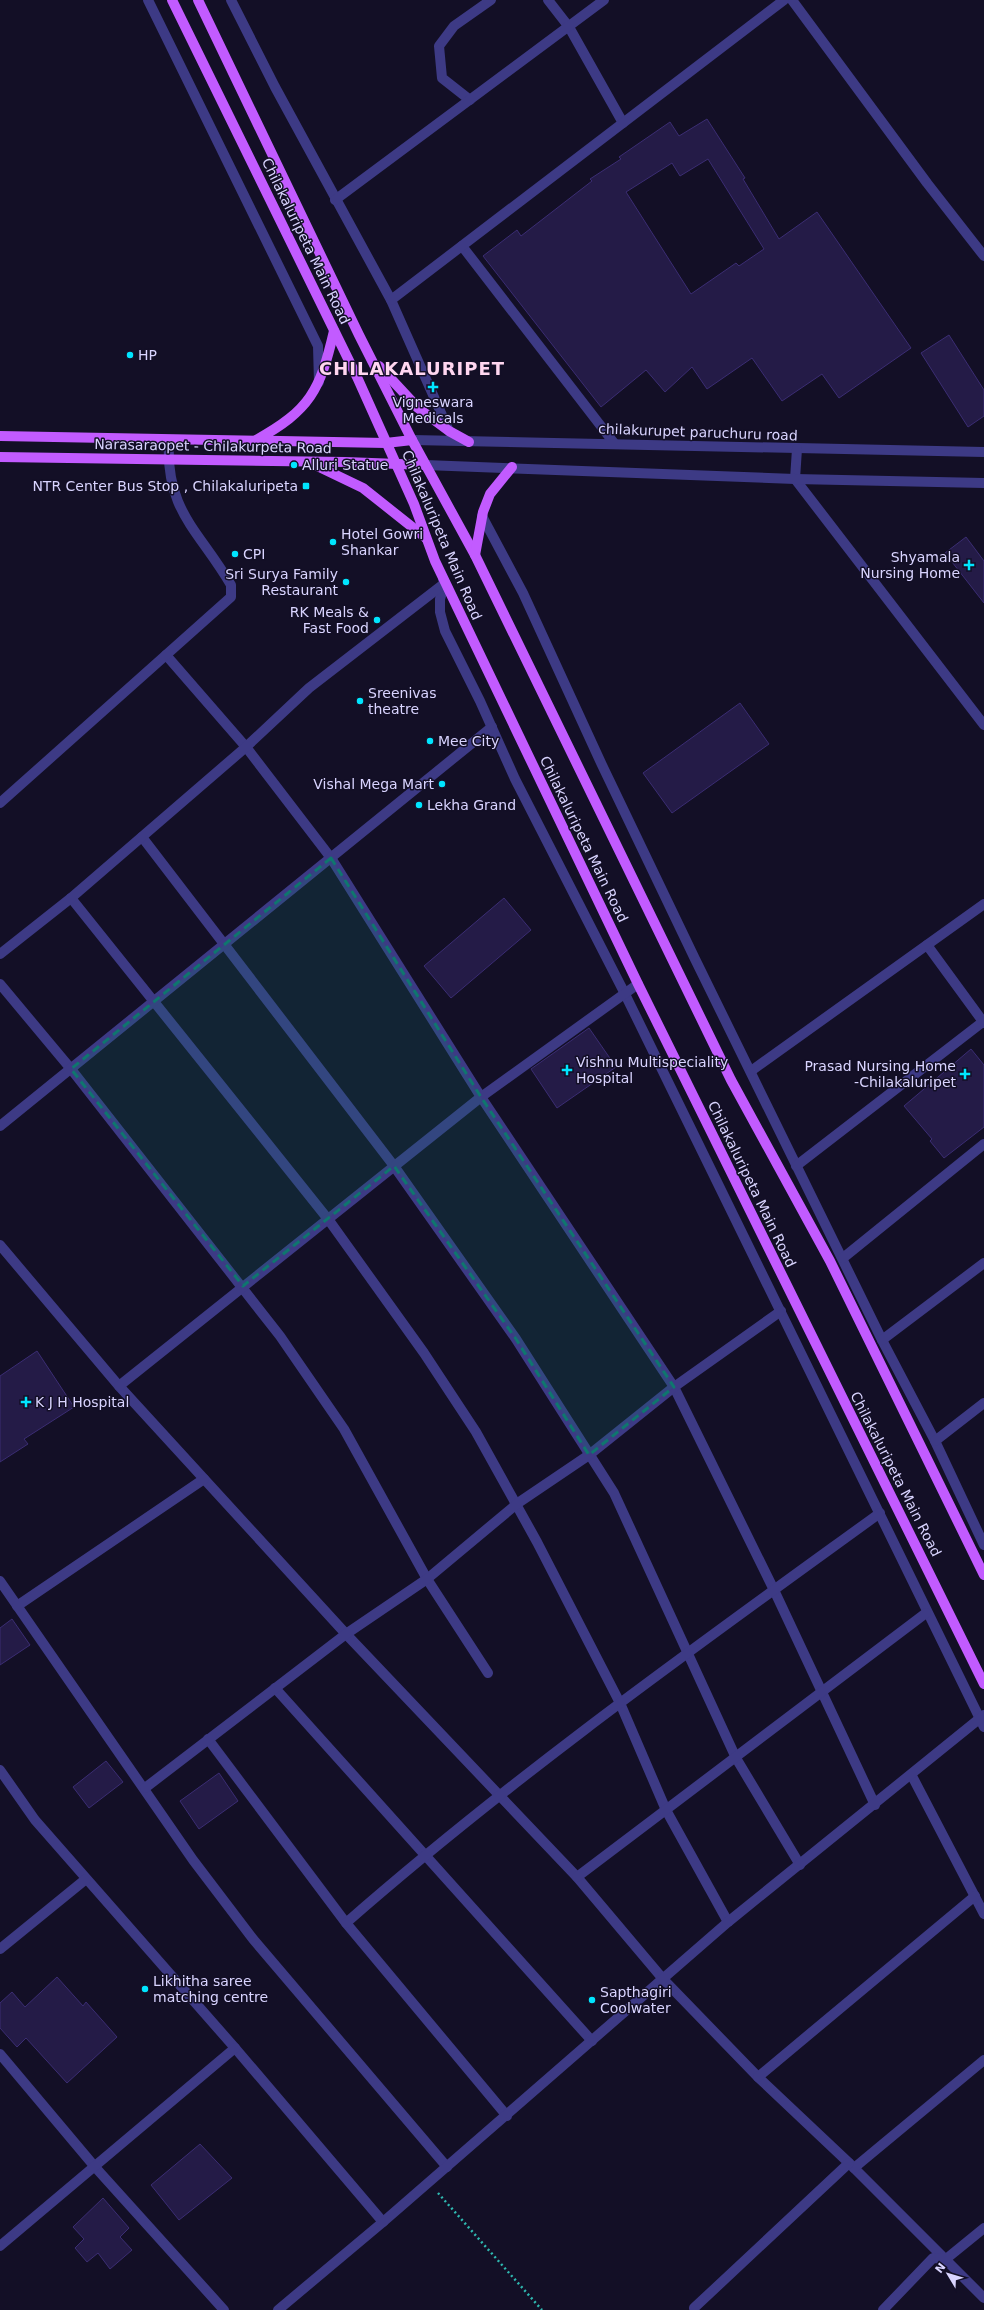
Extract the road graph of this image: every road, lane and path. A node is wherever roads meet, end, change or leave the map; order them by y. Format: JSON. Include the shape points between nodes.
{"nodes":[{"id":1,"x":148,"y":0,"type":"edge"},
{"id":2,"x":172,"y":0,"type":"edge"},
{"id":3,"x":198,"y":0,"type":"edge"},
{"id":4,"x":232,"y":0,"type":"edge"},
{"id":5,"x":491,"y":0,"type":"edge"},
{"id":6,"x":548,"y":0,"type":"edge"},
{"id":7,"x":604,"y":0,"type":"edge"},
{"id":8,"x":784,"y":0,"type":"edge"},
{"id":9,"x":792,"y":0,"type":"edge"},
{"id":10,"x":569,"y":26,"type":"junction"},
{"id":11,"x":470,"y":100,"type":"junction"},
{"id":12,"x":623,"y":123,"type":"junction"},
{"id":13,"x":335,"y":200,"type":"junction"},
{"id":14,"x":462,"y":246,"type":"junction"},
{"id":15,"x":984,"y":256,"type":"edge"},
{"id":16,"x":391,"y":300,"type":"junction"},
{"id":17,"x":334,"y":331,"type":"junction"},
{"id":18,"x":371,"y":357,"type":"junction"},
{"id":19,"x":319,"y":382,"type":"junction"},
{"id":20,"x":449,"y":431,"type":"junction"},
{"id":21,"x":0,"y":436,"type":"edge"},
{"id":22,"x":169,"y":440,"type":"junction"},
{"id":23,"x":412,"y":440,"type":"junction"},
{"id":24,"x":254,"y":441,"type":"junction"},
{"id":25,"x":469,"y":442,"type":"junction"},
{"id":26,"x":386,"y":443,"type":"junction"},
{"id":27,"x":614,"y":443,"type":"junction"},
{"id":28,"x":798,"y":449,"type":"junction"},
{"id":29,"x":984,"y":452,"type":"edge"},
{"id":30,"x":0,"y":458,"type":"edge"},
{"id":31,"x":168,"y":460,"type":"junction"},
{"id":32,"x":308,"y":461,"type":"junction"},
{"id":33,"x":397,"y":465,"type":"junction"},
{"id":34,"x":425,"y":465,"type":"junction"},
{"id":35,"x":512,"y":467,"type":"junction"},
{"id":36,"x":795,"y":479,"type":"junction"},
{"id":37,"x":984,"y":483,"type":"edge"},
{"id":38,"x":482,"y":516,"type":"junction"},
{"id":39,"x":426,"y":538,"type":"junction"},
{"id":40,"x":475,"y":554,"type":"junction"},
{"id":41,"x":444,"y":581,"type":"junction"},
{"id":42,"x":166,"y":656,"type":"junction"},
{"id":43,"x":984,"y":725,"type":"edge"},
{"id":44,"x":492,"y":727,"type":"junction"},
{"id":45,"x":246,"y":747,"type":"junction"},
{"id":46,"x":0,"y":803,"type":"edge"},
{"id":47,"x":142,"y":837,"type":"junction"},
{"id":48,"x":331,"y":858,"type":"junction"},
{"id":49,"x":71,"y":898,"type":"junction"},
{"id":50,"x":984,"y":904,"type":"edge"},
{"id":51,"x":927,"y":945,"type":"junction"},
{"id":52,"x":223,"y":946,"type":"junction"},
{"id":53,"x":0,"y":954,"type":"edge"},
{"id":54,"x":0,"y":984,"type":"edge"},
{"id":55,"x":638,"y":984,"type":"junction"},
{"id":56,"x":624,"y":992,"type":"junction"},
{"id":57,"x":154,"y":1002,"type":"junction"},
{"id":58,"x":984,"y":1022,"type":"edge"},
{"id":59,"x":71,"y":1069,"type":"junction"},
{"id":60,"x":751,"y":1071,"type":"junction"},
{"id":61,"x":481,"y":1097,"type":"junction"},
{"id":62,"x":0,"y":1126,"type":"edge"},
{"id":63,"x":984,"y":1144,"type":"edge"},
{"id":64,"x":394,"y":1166,"type":"junction"},
{"id":65,"x":796,"y":1166,"type":"junction"},
{"id":66,"x":328,"y":1219,"type":"junction"},
{"id":67,"x":0,"y":1245,"type":"edge"},
{"id":68,"x":843,"y":1258,"type":"junction"},
{"id":69,"x":984,"y":1263,"type":"edge"},
{"id":70,"x":244,"y":1286,"type":"junction"},
{"id":71,"x":781,"y":1311,"type":"junction"},
{"id":72,"x":882,"y":1340,"type":"junction"},
{"id":73,"x":118,"y":1386,"type":"junction"},
{"id":74,"x":674,"y":1387,"type":"junction"},
{"id":75,"x":984,"y":1403,"type":"edge"},
{"id":76,"x":935,"y":1441,"type":"junction"},
{"id":77,"x":589,"y":1454,"type":"junction"},
{"id":78,"x":204,"y":1479,"type":"junction"},
{"id":79,"x":518,"y":1503,"type":"junction"},
{"id":80,"x":880,"y":1513,"type":"junction"},
{"id":81,"x":981,"y":1532,"type":"edge"},
{"id":82,"x":984,"y":1545,"type":"edge"},
{"id":83,"x":984,"y":1575,"type":"edge"},
{"id":84,"x":427,"y":1579,"type":"junction"},
{"id":85,"x":0,"y":1581,"type":"edge"},
{"id":86,"x":774,"y":1590,"type":"junction"},
{"id":87,"x":17,"y":1606,"type":"junction"},
{"id":88,"x":926,"y":1613,"type":"junction"},
{"id":89,"x":346,"y":1634,"type":"junction"},
{"id":90,"x":688,"y":1653,"type":"junction"},
{"id":91,"x":488,"y":1673,"type":"dead end"},
{"id":92,"x":984,"y":1684,"type":"edge"},
{"id":93,"x":275,"y":1688,"type":"junction"},
{"id":94,"x":821,"y":1694,"type":"junction"},
{"id":95,"x":620,"y":1704,"type":"junction"},
{"id":96,"x":982,"y":1720,"type":"edge"},
{"id":97,"x":208,"y":1739,"type":"junction"},
{"id":98,"x":736,"y":1758,"type":"junction"},
{"id":99,"x":0,"y":1770,"type":"edge"},
{"id":100,"x":912,"y":1776,"type":"junction"},
{"id":101,"x":145,"y":1788,"type":"junction"},
{"id":102,"x":499,"y":1796,"type":"junction"},
{"id":103,"x":875,"y":1805,"type":"junction"},
{"id":104,"x":666,"y":1810,"type":"junction"},
{"id":105,"x":423,"y":1855,"type":"junction"},
{"id":106,"x":800,"y":1865,"type":"junction"},
{"id":107,"x":577,"y":1877,"type":"junction"},
{"id":108,"x":86,"y":1879,"type":"junction"},
{"id":109,"x":975,"y":1896,"type":"junction"},
{"id":110,"x":984,"y":1914,"type":"edge"},
{"id":111,"x":728,"y":1922,"type":"junction"},
{"id":112,"x":346,"y":1923,"type":"junction"},
{"id":113,"x":0,"y":1949,"type":"edge"},
{"id":114,"x":663,"y":1979,"type":"junction"},
{"id":115,"x":592,"y":2042,"type":"junction"},
{"id":116,"x":235,"y":2048,"type":"junction"},
{"id":117,"x":0,"y":2054,"type":"edge"},
{"id":118,"x":984,"y":2060,"type":"edge"},
{"id":119,"x":758,"y":2077,"type":"junction"},
{"id":120,"x":507,"y":2116,"type":"junction"},
{"id":121,"x":852,"y":2165,"type":"junction"},
{"id":122,"x":94,"y":2167,"type":"junction"},
{"id":123,"x":447,"y":2167,"type":"junction"},
{"id":124,"x":429,"y":2182,"type":"junction"},
{"id":125,"x":383,"y":2222,"type":"junction"},
{"id":126,"x":984,"y":2228,"type":"edge"},
{"id":127,"x":0,"y":2246,"type":"edge"},
{"id":128,"x":946,"y":2259,"type":"junction"},
{"id":129,"x":984,"y":2298,"type":"edge"},
{"id":130,"x":694,"y":2308,"type":"dead end"},
{"id":131,"x":224,"y":2310,"type":"edge"},
{"id":132,"x":278,"y":2310,"type":"edge"},
{"id":133,"x":542,"y":2310,"type":"edge"},
{"id":134,"x":883,"y":2310,"type":"edge"}],
"edges":[{"from":1,"to":19,"type":"street","via":[[318,346]]},
{"from":2,"to":17,"type":"main road","name":"Chilakaluripeta Main Road"},
{"from":3,"to":18,"type":"main road","name":"Chilakaluripeta Main Road"},
{"from":4,"to":13,"type":"street"},
{"from":5,"to":11,"type":"street","via":[[454,26],[439,46],[442,78]]},
{"from":6,"to":10,"type":"street"},
{"from":7,"to":10,"type":"street"},
{"from":8,"to":12,"type":"street"},
{"from":9,"to":15,"type":"street"},
{"from":10,"to":11,"type":"street"},
{"from":10,"to":12,"type":"street"},
{"from":11,"to":13,"type":"street"},
{"from":12,"to":14,"type":"street"},
{"from":13,"to":16,"type":"street"},
{"from":14,"to":16,"type":"street"},
{"from":14,"to":27,"type":"street"},
{"from":16,"to":20,"type":"street"},
{"from":17,"to":19,"type":"main road"},
{"from":17,"to":26,"type":"main road","name":"Chilakaluripeta Main Road"},
{"from":18,"to":20,"type":"main road","via":[[418,408]]},
{"from":18,"to":23,"type":"main road","name":"Chilakaluripeta Main Road"},
{"from":19,"to":24,"type":"main road","via":[[304,406],[284,424]]},
{"from":20,"to":25,"type":"main road"},
{"from":21,"to":22,"type":"main road","name":"Narasaraopet - Chilakurpeta Road"},
{"from":22,"to":24,"type":"main road","name":"Narasaraopet - Chilakurpeta Road"},
{"from":22,"to":31,"type":"street"},
{"from":23,"to":25,"type":"street","name":"chilakurupet paruchuru road"},
{"from":23,"to":26,"type":"main road","name":"Narasaraopet - Chilakurpeta Road"},
{"from":23,"to":34,"type":"main road","name":"Chilakaluripeta Main Road"},
{"from":24,"to":26,"type":"main road","name":"Narasaraopet - Chilakurpeta Road"},
{"from":25,"to":27,"type":"street","name":"chilakurupet paruchuru road"},
{"from":26,"to":33,"type":"main road","name":"Chilakaluripeta Main Road"},
{"from":27,"to":28,"type":"street","name":"chilakurupet paruchuru road"},
{"from":28,"to":29,"type":"street","name":"chilakurupet paruchuru road"},
{"from":28,"to":36,"type":"street"},
{"from":30,"to":31,"type":"main road","name":"Narasaraopet - Chilakurpeta Road"},
{"from":31,"to":32,"type":"main road","name":"Narasaraopet - Chilakurpeta Road"},
{"from":31,"to":42,"type":"street","via":[[175,499],[233,590],[231,597]]},
{"from":32,"to":33,"type":"main road","name":"Narasaraopet - Chilakurpeta Road"},
{"from":32,"to":39,"type":"main road","via":[[364,488]]},
{"from":33,"to":34,"type":"main road","name":"Narasaraopet - Chilakurpeta Road"},
{"from":33,"to":39,"type":"main road","name":"Chilakaluripeta Main Road"},
{"from":34,"to":35,"type":"street"},
{"from":34,"to":40,"type":"main road","name":"Chilakaluripeta Main Road"},
{"from":35,"to":36,"type":"street"},
{"from":35,"to":38,"type":"main road","via":[[490,494]]},
{"from":36,"to":37,"type":"street"},
{"from":36,"to":43,"type":"street"},
{"from":38,"to":40,"type":"main road"},
{"from":38,"to":60,"type":"street","via":[[523,593],[602,765]]},
{"from":39,"to":41,"type":"main road","name":"Chilakaluripeta Main Road"},
{"from":40,"to":83,"type":"main road","name":"Chilakaluripeta Main Road","via":[[731,1080],[830,1261]]},
{"from":41,"to":44,"type":"street","via":[[440,612],[445,631]]},
{"from":41,"to":45,"type":"street","via":[[309,688]]},
{"from":41,"to":55,"type":"main road","name":"Chilakaluripeta Main Road"},
{"from":42,"to":45,"type":"street"},
{"from":42,"to":46,"type":"street"},
{"from":44,"to":48,"type":"street"},
{"from":44,"to":56,"type":"street","via":[[515,779]]},
{"from":45,"to":47,"type":"street"},
{"from":45,"to":48,"type":"street"},
{"from":47,"to":49,"type":"street"},
{"from":47,"to":52,"type":"street"},
{"from":48,"to":52,"type":"street"},
{"from":48,"to":61,"type":"street"},
{"from":49,"to":53,"type":"street"},
{"from":49,"to":57,"type":"street"},
{"from":50,"to":51,"type":"street"},
{"from":51,"to":58,"type":"street"},
{"from":51,"to":60,"type":"street"},
{"from":52,"to":57,"type":"street"},
{"from":52,"to":64,"type":"street"},
{"from":54,"to":59,"type":"street"},
{"from":55,"to":56,"type":"street"},
{"from":55,"to":92,"type":"main road","name":"Chilakaluripeta Main Road"},
{"from":56,"to":61,"type":"street"},
{"from":56,"to":71,"type":"street"},
{"from":57,"to":59,"type":"street"},
{"from":57,"to":66,"type":"street"},
{"from":58,"to":65,"type":"street"},
{"from":59,"to":62,"type":"street"},
{"from":59,"to":70,"type":"street"},
{"from":60,"to":65,"type":"street"},
{"from":61,"to":64,"type":"street"},
{"from":61,"to":74,"type":"street"},
{"from":63,"to":68,"type":"street"},
{"from":64,"to":66,"type":"street"},
{"from":64,"to":77,"type":"street","via":[[516,1339]]},
{"from":65,"to":68,"type":"street"},
{"from":66,"to":70,"type":"street"},
{"from":66,"to":79,"type":"street","via":[[424,1353],[476,1432]]},
{"from":67,"to":73,"type":"street"},
{"from":68,"to":72,"type":"street"},
{"from":69,"to":72,"type":"street"},
{"from":70,"to":73,"type":"street"},
{"from":70,"to":84,"type":"street","via":[[344,1429]]},
{"from":71,"to":74,"type":"street"},
{"from":71,"to":80,"type":"street"},
{"from":72,"to":76,"type":"street"},
{"from":73,"to":78,"type":"street"},
{"from":74,"to":77,"type":"street"},
{"from":74,"to":86,"type":"street"},
{"from":75,"to":76,"type":"street"},
{"from":76,"to":81,"type":"street"},
{"from":77,"to":79,"type":"street"},
{"from":77,"to":90,"type":"street","via":[[614,1493]]},
{"from":78,"to":87,"type":"street"},
{"from":78,"to":89,"type":"street"},
{"from":79,"to":84,"type":"street"},
{"from":79,"to":95,"type":"street"},
{"from":80,"to":86,"type":"street"},
{"from":80,"to":88,"type":"street"},
{"from":81,"to":82,"type":"street"},
{"from":84,"to":89,"type":"street"},
{"from":84,"to":91,"type":"street"},
{"from":85,"to":87,"type":"street"},
{"from":86,"to":90,"type":"street"},
{"from":86,"to":94,"type":"street"},
{"from":87,"to":101,"type":"street"},
{"from":88,"to":94,"type":"street"},
{"from":88,"to":96,"type":"street"},
{"from":89,"to":93,"type":"street"},
{"from":89,"to":102,"type":"street"},
{"from":90,"to":95,"type":"street"},
{"from":90,"to":98,"type":"street"},
{"from":93,"to":97,"type":"street"},
{"from":93,"to":105,"type":"street"},
{"from":94,"to":98,"type":"street"},
{"from":94,"to":103,"type":"street"},
{"from":95,"to":102,"type":"street"},
{"from":95,"to":104,"type":"street"},
{"from":96,"to":100,"type":"street"},
{"from":97,"to":101,"type":"street"},
{"from":97,"to":112,"type":"street"},
{"from":98,"to":104,"type":"street"},
{"from":98,"to":106,"type":"street"},
{"from":99,"to":108,"type":"street","via":[[35,1820]]},
{"from":100,"to":103,"type":"street"},
{"from":100,"to":109,"type":"street"},
{"from":101,"to":123,"type":"street","via":[[193,1860],[253,1939]]},
{"from":102,"to":105,"type":"street"},
{"from":102,"to":107,"type":"street"},
{"from":103,"to":106,"type":"street"},
{"from":104,"to":107,"type":"street"},
{"from":104,"to":111,"type":"street"},
{"from":105,"to":112,"type":"street"},
{"from":105,"to":115,"type":"street"},
{"from":106,"to":111,"type":"street"},
{"from":107,"to":114,"type":"street"},
{"from":108,"to":113,"type":"street"},
{"from":108,"to":116,"type":"street"},
{"from":109,"to":110,"type":"street"},
{"from":109,"to":119,"type":"street"},
{"from":111,"to":114,"type":"street"},
{"from":112,"to":120,"type":"street"},
{"from":114,"to":115,"type":"street"},
{"from":114,"to":119,"type":"street"},
{"from":115,"to":120,"type":"street"},
{"from":116,"to":122,"type":"street"},
{"from":116,"to":125,"type":"street"},
{"from":117,"to":122,"type":"street"},
{"from":118,"to":121,"type":"street"},
{"from":119,"to":121,"type":"street"},
{"from":120,"to":123,"type":"street"},
{"from":121,"to":128,"type":"street"},
{"from":121,"to":130,"type":"street"},
{"from":122,"to":127,"type":"street"},
{"from":122,"to":131,"type":"street"},
{"from":123,"to":124,"type":"street"},
{"from":124,"to":125,"type":"street"},
{"from":124,"to":133,"type":"path"},
{"from":125,"to":132,"type":"street"},
{"from":126,"to":128,"type":"street"},
{"from":128,"to":129,"type":"street"},
{"from":128,"to":134,"type":"street","via":[[932,2258]]}]}
